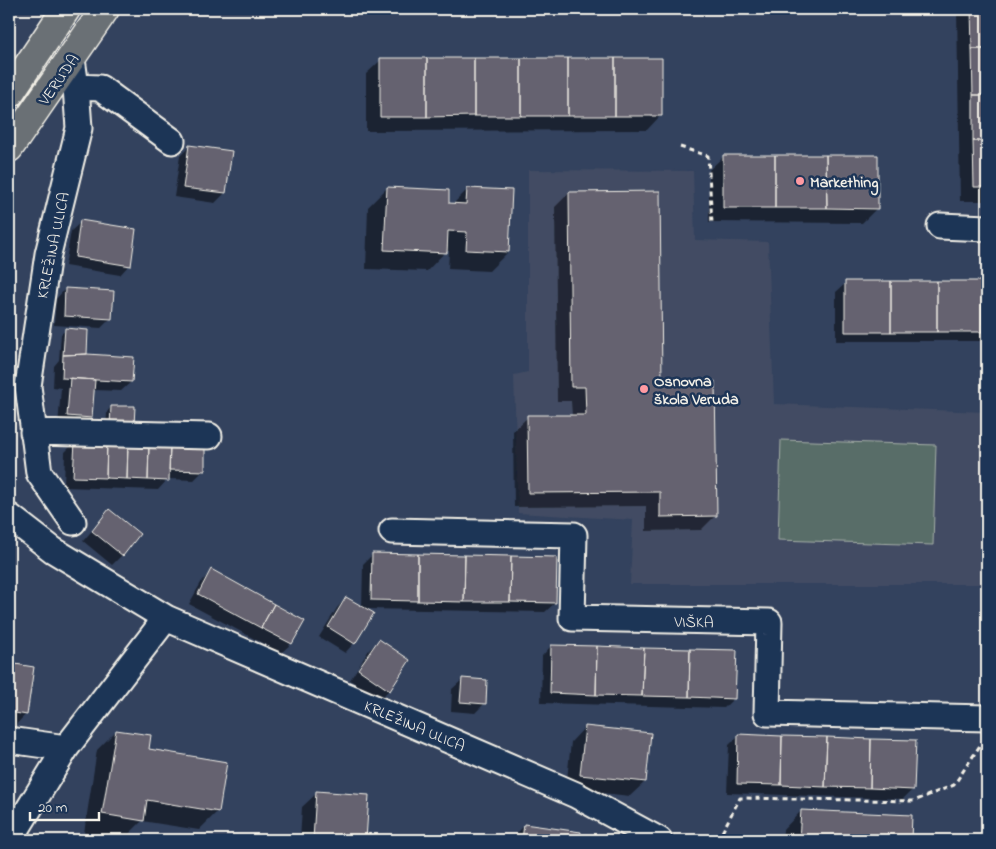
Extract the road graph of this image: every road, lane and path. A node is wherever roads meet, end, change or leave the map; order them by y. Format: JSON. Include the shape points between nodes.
{"nodes":[{"id":1,"x":66,"y":9,"type":"edge"},
{"id":2,"x":106,"y":9,"type":"edge"},
{"id":3,"x":72,"y":58,"type":"junction"},
{"id":4,"x":76,"y":87,"type":"junction"},
{"id":5,"x":9,"y":94,"type":"edge"},
{"id":6,"x":172,"y":141,"type":"dead end"},
{"id":7,"x":680,"y":147,"type":"dead end"},
{"id":8,"x":9,"y":148,"type":"edge"},
{"id":9,"x":712,"y":224,"type":"dead end"},
{"id":10,"x":940,"y":226,"type":"dead end"},
{"id":11,"x":987,"y":228,"type":"edge"},
{"id":12,"x":33,"y":432,"type":"junction"},
{"id":13,"x":209,"y":436,"type":"dead end"},
{"id":14,"x":9,"y":516,"type":"edge"},
{"id":15,"x":73,"y":522,"type":"dead end"},
{"id":16,"x":392,"y":531,"type":"dead end"},
{"id":17,"x":166,"y":618,"type":"junction"},
{"id":18,"x":987,"y":718,"type":"edge"},
{"id":19,"x":987,"y":735,"type":"edge"},
{"id":20,"x":9,"y":740,"type":"edge"},
{"id":21,"x":66,"y":748,"type":"junction"},
{"id":22,"x":10,"y":840,"type":"edge"},
{"id":23,"x":659,"y":840,"type":"edge"},
{"id":24,"x":718,"y":840,"type":"edge"}],
"edges":[{"from":1,"to":5,"type":"main road","name":"VERUDA"},
{"from":2,"to":3,"type":"main road","name":"VERUDA"},
{"from":3,"to":4,"type":"street","name":"KRLEŽINA ULICA"},
{"from":3,"to":8,"type":"main road","name":"VERUDA"},
{"from":4,"to":6,"type":"street","via":[[100,88]]},
{"from":4,"to":12,"type":"street","name":"KRLEŽINA ULICA","via":[[79,128],[48,254],[28,386]]},
{"from":7,"to":9,"type":"path","via":[[708,156]]},
{"from":10,"to":11,"type":"street"},
{"from":12,"to":13,"type":"street"},
{"from":12,"to":15,"type":"street","name":"KRLEŽINA ULICA","via":[[38,473]]},
{"from":14,"to":17,"type":"street","name":"KRLEŽINA ULICA","via":[[53,550]]},
{"from":16,"to":18,"type":"street","name":"VIŠKA","via":[[574,535],[572,618],[768,622],[767,713]]},
{"from":17,"to":21,"type":"street"},
{"from":17,"to":23,"type":"street","name":"KRLEŽINA ULICA","via":[[576,795]]},
{"from":19,"to":24,"type":"path","via":[[954,785],[914,801],[740,798]]},
{"from":20,"to":21,"type":"street"},
{"from":21,"to":22,"type":"street"}]}
